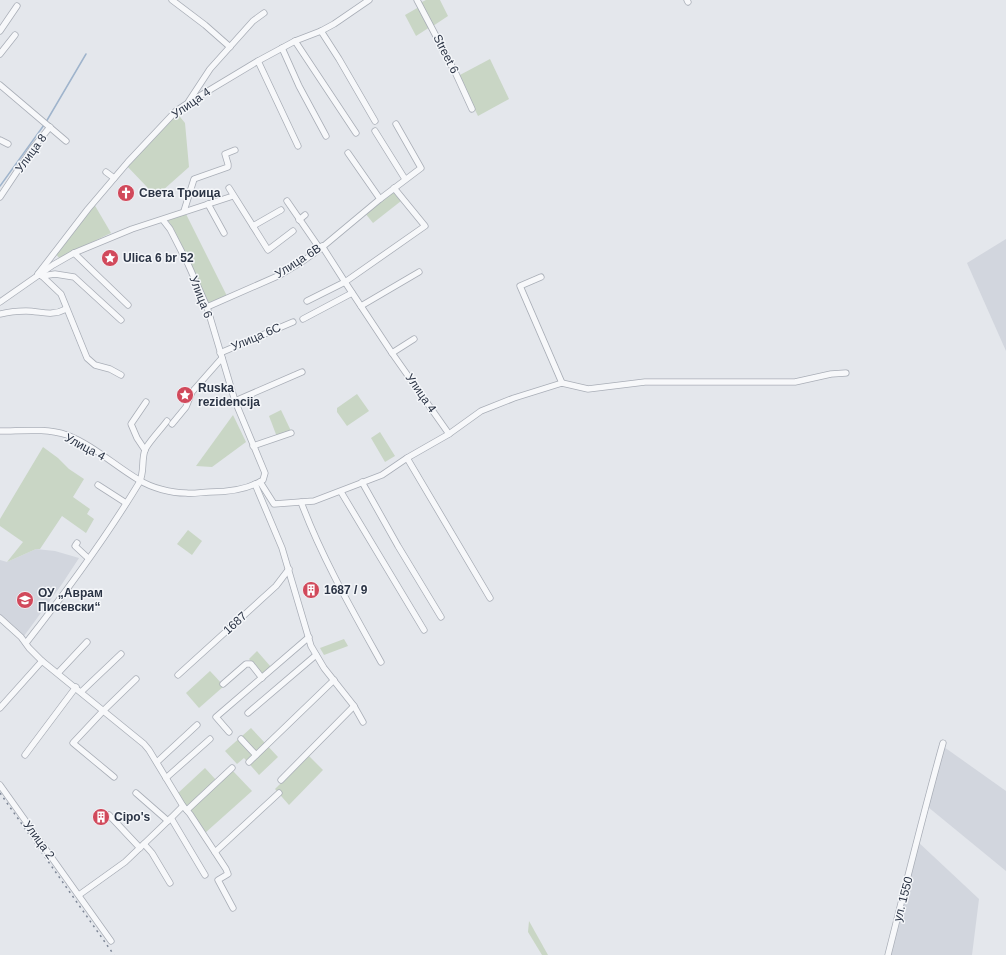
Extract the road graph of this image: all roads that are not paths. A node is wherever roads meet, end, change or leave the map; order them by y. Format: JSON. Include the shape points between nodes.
{"nodes":[{"id":1,"x":172,"y":0,"type":"edge"},
{"id":2,"x":368,"y":0,"type":"edge"},
{"id":3,"x":417,"y":0,"type":"edge"},
{"id":4,"x":17,"y":6,"type":"dead end"},
{"id":5,"x":264,"y":13,"type":"dead end"},
{"id":6,"x":0,"y":31,"type":"edge"},
{"id":7,"x":321,"y":31,"type":"junction"},
{"id":8,"x":15,"y":35,"type":"dead end"},
{"id":9,"x":295,"y":41,"type":"junction"},
{"id":10,"x":230,"y":47,"type":"junction"},
{"id":11,"x":282,"y":48,"type":"junction"},
{"id":12,"x":0,"y":54,"type":"edge"},
{"id":13,"x":258,"y":61,"type":"junction"},
{"id":14,"x":0,"y":85,"type":"edge"},
{"id":15,"x":188,"y":103,"type":"junction"},
{"id":16,"x":472,"y":109,"type":"dead end"},
{"id":17,"x":375,"y":121,"type":"dead end"},
{"id":18,"x":396,"y":124,"type":"dead end"},
{"id":19,"x":50,"y":127,"type":"junction"},
{"id":20,"x":376,"y":131,"type":"dead end"},
{"id":21,"x":356,"y":133,"type":"dead end"},
{"id":22,"x":326,"y":136,"type":"dead end"},
{"id":23,"x":0,"y":140,"type":"edge"},
{"id":24,"x":66,"y":141,"type":"dead end"},
{"id":25,"x":8,"y":144,"type":"dead end"},
{"id":26,"x":298,"y":146,"type":"dead end"},
{"id":27,"x":235,"y":150,"type":"dead end"},
{"id":28,"x":348,"y":153,"type":"dead end"},
{"id":29,"x":106,"y":172,"type":"dead end"},
{"id":30,"x":114,"y":178,"type":"junction"},
{"id":31,"x":405,"y":180,"type":"junction"},
{"id":32,"x":229,"y":188,"type":"dead end"},
{"id":33,"x":394,"y":188,"type":"junction"},
{"id":34,"x":233,"y":196,"type":"junction"},
{"id":35,"x":0,"y":197,"type":"edge"},
{"id":36,"x":380,"y":199,"type":"junction"},
{"id":37,"x":287,"y":201,"type":"dead end"},
{"id":38,"x":208,"y":204,"type":"junction"},
{"id":39,"x":281,"y":210,"type":"dead end"},
{"id":40,"x":184,"y":211,"type":"junction"},
{"id":41,"x":305,"y":215,"type":"dead end"},
{"id":42,"x":163,"y":220,"type":"junction"},
{"id":43,"x":299,"y":220,"type":"junction"},
{"id":44,"x":253,"y":226,"type":"junction"},
{"id":45,"x":293,"y":231,"type":"dead end"},
{"id":46,"x":224,"y":233,"type":"dead end"},
{"id":47,"x":321,"y":248,"type":"junction"},
{"id":48,"x":74,"y":253,"type":"junction"},
{"id":49,"x":419,"y":272,"type":"dead end"},
{"id":50,"x":40,"y":275,"type":"junction"},
{"id":51,"x":541,"y":277,"type":"dead end"},
{"id":52,"x":345,"y":282,"type":"junction"},
{"id":53,"x":352,"y":293,"type":"junction"},
{"id":54,"x":0,"y":302,"type":"edge"},
{"id":55,"x":307,"y":302,"type":"dead end"},
{"id":56,"x":128,"y":305,"type":"dead end"},
{"id":57,"x":361,"y":306,"type":"junction"},
{"id":58,"x":207,"y":307,"type":"junction"},
{"id":59,"x":66,"y":309,"type":"junction"},
{"id":60,"x":0,"y":314,"type":"edge"},
{"id":61,"x":303,"y":319,"type":"dead end"},
{"id":62,"x":121,"y":320,"type":"dead end"},
{"id":63,"x":293,"y":322,"type":"dead end"},
{"id":64,"x":414,"y":339,"type":"dead end"},
{"id":65,"x":392,"y":353,"type":"junction"},
{"id":66,"x":221,"y":355,"type":"junction"},
{"id":67,"x":302,"y":372,"type":"dead end"},
{"id":68,"x":846,"y":373,"type":"dead end"},
{"id":69,"x":121,"y":375,"type":"dead end"},
{"id":70,"x":562,"y":383,"type":"junction"},
{"id":71,"x":235,"y":401,"type":"junction"},
{"id":72,"x":146,"y":402,"type":"dead end"},
{"id":73,"x":0,"y":431,"type":"edge"},
{"id":74,"x":292,"y":432,"type":"dead end"},
{"id":75,"x":449,"y":434,"type":"junction"},
{"id":76,"x":253,"y":446,"type":"junction"},
{"id":77,"x":145,"y":450,"type":"junction"},
{"id":78,"x":407,"y":458,"type":"junction"},
{"id":79,"x":140,"y":481,"type":"junction"},
{"id":80,"x":362,"y":482,"type":"junction"},
{"id":81,"x":258,"y":483,"type":"junction"},
{"id":82,"x":98,"y":485,"type":"dead end"},
{"id":83,"x":341,"y":492,"type":"junction"},
{"id":84,"x":301,"y":502,"type":"junction"},
{"id":85,"x":126,"y":503,"type":"junction"},
{"id":86,"x":76,"y":543,"type":"dead end"},
{"id":87,"x":88,"y":558,"type":"junction"},
{"id":88,"x":289,"y":569,"type":"junction"},
{"id":89,"x":490,"y":598,"type":"dead end"},
{"id":90,"x":441,"y":617,"type":"dead end"},
{"id":91,"x":0,"y":618,"type":"edge"},
{"id":92,"x":424,"y":630,"type":"dead end"},
{"id":93,"x":309,"y":638,"type":"junction"},
{"id":94,"x":87,"y":642,"type":"dead end"},
{"id":95,"x":26,"y":643,"type":"junction"},
{"id":96,"x":121,"y":654,"type":"dead end"},
{"id":97,"x":316,"y":656,"type":"junction"},
{"id":98,"x":42,"y":661,"type":"junction"},
{"id":99,"x":381,"y":662,"type":"dead end"},
{"id":100,"x":58,"y":673,"type":"junction"},
{"id":101,"x":178,"y":675,"type":"dead end"},
{"id":102,"x":262,"y":678,"type":"junction"},
{"id":103,"x":136,"y":679,"type":"dead end"},
{"id":104,"x":334,"y":680,"type":"junction"},
{"id":105,"x":223,"y":684,"type":"dead end"},
{"id":106,"x":76,"y":687,"type":"junction"},
{"id":107,"x":81,"y":692,"type":"junction"},
{"id":108,"x":354,"y":706,"type":"junction"},
{"id":109,"x":0,"y":708,"type":"edge"},
{"id":110,"x":103,"y":711,"type":"junction"},
{"id":111,"x":248,"y":713,"type":"dead end"},
{"id":112,"x":363,"y":722,"type":"dead end"},
{"id":113,"x":197,"y":725,"type":"dead end"},
{"id":114,"x":229,"y":732,"type":"dead end"},
{"id":115,"x":210,"y":739,"type":"dead end"},
{"id":116,"x":241,"y":739,"type":"dead end"},
{"id":117,"x":943,"y":743,"type":"dead end"},
{"id":118,"x":25,"y":755,"type":"dead end"},
{"id":119,"x":256,"y":755,"type":"junction"},
{"id":120,"x":157,"y":762,"type":"junction"},
{"id":121,"x":248,"y":762,"type":"dead end"},
{"id":122,"x":232,"y":768,"type":"dead end"},
{"id":123,"x":114,"y":777,"type":"dead end"},
{"id":124,"x":166,"y":778,"type":"junction"},
{"id":125,"x":282,"y":780,"type":"dead end"},
{"id":126,"x":0,"y":785,"type":"edge"},
{"id":127,"x":136,"y":793,"type":"dead end"},
{"id":128,"x":279,"y":793,"type":"dead end"},
{"id":129,"x":185,"y":808,"type":"junction"},
{"id":130,"x":109,"y":815,"type":"dead end"},
{"id":131,"x":170,"y":820,"type":"junction"},
{"id":132,"x":142,"y":846,"type":"junction"},
{"id":133,"x":215,"y":852,"type":"junction"},
{"id":134,"x":205,"y":875,"type":"dead end"},
{"id":135,"x":170,"y":884,"type":"dead end"},
{"id":136,"x":79,"y":895,"type":"junction"},
{"id":137,"x":233,"y":908,"type":"dead end"},
{"id":138,"x":111,"y":941,"type":"dead end"},
{"id":139,"x":888,"y":955,"type":"edge"}],
"edges":[{"from":1,"to":10,"type":"street"},
{"from":2,"to":7,"type":"street","name":"Улица 4"},
{"from":3,"to":16,"type":"street","name":"Street 6","via":[[453,66]]},
{"from":4,"to":6,"type":"street"},
{"from":5,"to":10,"type":"street","via":[[253,21]]},
{"from":7,"to":9,"type":"street","name":"Улица 4"},
{"from":7,"to":17,"type":"street"},
{"from":8,"to":12,"type":"street"},
{"from":9,"to":11,"type":"street","name":"Улица 4"},
{"from":9,"to":21,"type":"street"},
{"from":10,"to":15,"type":"street","via":[[210,69]]},
{"from":11,"to":13,"type":"street","name":"Улица 4"},
{"from":11,"to":22,"type":"street"},
{"from":13,"to":15,"type":"street","name":"Улица 4"},
{"from":13,"to":26,"type":"street"},
{"from":14,"to":19,"type":"street"},
{"from":15,"to":30,"type":"street","name":"Улица 4","via":[[161,126]]},
{"from":18,"to":31,"type":"street","name":"Улица 6B","via":[[421,168]]},
{"from":19,"to":24,"type":"street","name":"Улица 8"},
{"from":19,"to":35,"type":"street","name":"Улица 8"},
{"from":20,"to":31,"type":"street"},
{"from":23,"to":25,"type":"street"},
{"from":27,"to":40,"type":"street","via":[[225,154],[228,167],[194,180]]},
{"from":28,"to":36,"type":"street"},
{"from":29,"to":30,"type":"street"},
{"from":30,"to":50,"type":"street","name":"Улица 4"},
{"from":31,"to":33,"type":"street","name":"Улица 6B"},
{"from":32,"to":34,"type":"street"},
{"from":33,"to":36,"type":"street","name":"Улица 6B"},
{"from":33,"to":52,"type":"street","via":[[426,226]]},
{"from":34,"to":38,"type":"street"},
{"from":34,"to":44,"type":"street"},
{"from":36,"to":47,"type":"street","name":"Улица 6B"},
{"from":37,"to":43,"type":"street","name":"Улица 4"},
{"from":38,"to":40,"type":"street"},
{"from":38,"to":46,"type":"street"},
{"from":39,"to":44,"type":"street"},
{"from":40,"to":42,"type":"street"},
{"from":41,"to":43,"type":"street"},
{"from":42,"to":48,"type":"street","via":[[132,229]]},
{"from":42,"to":58,"type":"street","name":"Улица 6","via":[[188,264]]},
{"from":43,"to":47,"type":"street","name":"Улица 4"},
{"from":44,"to":45,"type":"street","via":[[268,250]]},
{"from":47,"to":52,"type":"street","name":"Улица 4"},
{"from":47,"to":58,"type":"street","name":"Улица 6B","via":[[280,275]]},
{"from":48,"to":50,"type":"street"},
{"from":48,"to":56,"type":"street"},
{"from":49,"to":57,"type":"street"},
{"from":50,"to":54,"type":"street"},
{"from":50,"to":59,"type":"street","via":[[60,294]]},
{"from":50,"to":62,"type":"street","via":[[74,277]]},
{"from":51,"to":70,"type":"street","via":[[520,286]]},
{"from":52,"to":53,"type":"street","name":"Улица 4"},
{"from":52,"to":55,"type":"street"},
{"from":53,"to":57,"type":"street","name":"Улица 4"},
{"from":53,"to":61,"type":"street"},
{"from":57,"to":65,"type":"street","name":"Улица 4"},
{"from":58,"to":66,"type":"street","name":"Улица 6"},
{"from":59,"to":60,"type":"street","via":[[51,314],[26,311]]},
{"from":59,"to":69,"type":"street","via":[[87,358],[95,365]]},
{"from":63,"to":66,"type":"street","name":"Улица 6C"},
{"from":64,"to":65,"type":"street"},
{"from":65,"to":75,"type":"street","name":"Улица 4"},
{"from":66,"to":71,"type":"street","name":"Улица 6"},
{"from":66,"to":77,"type":"street","via":[[192,392],[186,407]]},
{"from":67,"to":71,"type":"street"},
{"from":68,"to":70,"type":"street","via":[[795,382],[645,382],[588,389]]},
{"from":70,"to":75,"type":"street","via":[[514,398],[481,412]]},
{"from":71,"to":76,"type":"street","name":"Улица 6"},
{"from":72,"to":77,"type":"street","via":[[131,424]]},
{"from":73,"to":79,"type":"street","name":"Улица 4","via":[[38,430],[66,435],[78,440]]},
{"from":74,"to":76,"type":"street"},
{"from":75,"to":78,"type":"street"},
{"from":76,"to":81,"type":"street","name":"Улица 6","via":[[265,473],[263,480]]},
{"from":77,"to":79,"type":"street"},
{"from":78,"to":80,"type":"street","via":[[382,475]]},
{"from":78,"to":89,"type":"street"},
{"from":79,"to":81,"type":"street","name":"Улица 4","via":[[186,494],[236,491]]},
{"from":79,"to":85,"type":"street"},
{"from":80,"to":83,"type":"street"},
{"from":80,"to":90,"type":"street"},
{"from":81,"to":84,"type":"street","via":[[274,504]]},
{"from":81,"to":88,"type":"street"},
{"from":82,"to":85,"type":"street"},
{"from":83,"to":84,"type":"street","via":[[314,502]]},
{"from":83,"to":92,"type":"street"},
{"from":84,"to":99,"type":"street","via":[[327,563]]},
{"from":85,"to":87,"type":"street"},
{"from":86,"to":87,"type":"street","via":[[75,546]]},
{"from":87,"to":95,"type":"street"},
{"from":88,"to":93,"type":"street"},
{"from":88,"to":101,"type":"street","name":"1687","via":[[276,586]]},
{"from":91,"to":95,"type":"street"},
{"from":93,"to":97,"type":"street"},
{"from":93,"to":102,"type":"street"},
{"from":94,"to":100,"type":"street"},
{"from":95,"to":98,"type":"street"},
{"from":96,"to":107,"type":"street"},
{"from":97,"to":104,"type":"street"},
{"from":97,"to":111,"type":"street"},
{"from":98,"to":100,"type":"street"},
{"from":98,"to":109,"type":"street"},
{"from":100,"to":106,"type":"street"},
{"from":102,"to":105,"type":"street","via":[[251,664],[246,664]]},
{"from":102,"to":114,"type":"street","via":[[216,717]]},
{"from":103,"to":110,"type":"street"},
{"from":104,"to":108,"type":"street"},
{"from":104,"to":119,"type":"street"},
{"from":106,"to":107,"type":"street"},
{"from":106,"to":118,"type":"street"},
{"from":107,"to":110,"type":"street"},
{"from":108,"to":112,"type":"street"},
{"from":108,"to":125,"type":"street"},
{"from":110,"to":120,"type":"street","via":[[144,744]]},
{"from":110,"to":123,"type":"street","via":[[73,743]]},
{"from":113,"to":120,"type":"street"},
{"from":115,"to":124,"type":"street"},
{"from":116,"to":119,"type":"street"},
{"from":117,"to":139,"type":"street","name":"ул. 1550"},
{"from":119,"to":121,"type":"street"},
{"from":120,"to":124,"type":"street"},
{"from":122,"to":129,"type":"street"},
{"from":124,"to":129,"type":"street"},
{"from":126,"to":136,"type":"street","name":"Улица 2"},
{"from":127,"to":131,"type":"street"},
{"from":128,"to":133,"type":"street"},
{"from":129,"to":131,"type":"street"},
{"from":129,"to":133,"type":"street"},
{"from":130,"to":132,"type":"street"},
{"from":131,"to":132,"type":"street"},
{"from":131,"to":134,"type":"street"},
{"from":132,"to":135,"type":"street"},
{"from":132,"to":136,"type":"street"},
{"from":133,"to":137,"type":"street","via":[[228,874],[218,880]]},
{"from":136,"to":138,"type":"street","name":"Улица 2"}]}
